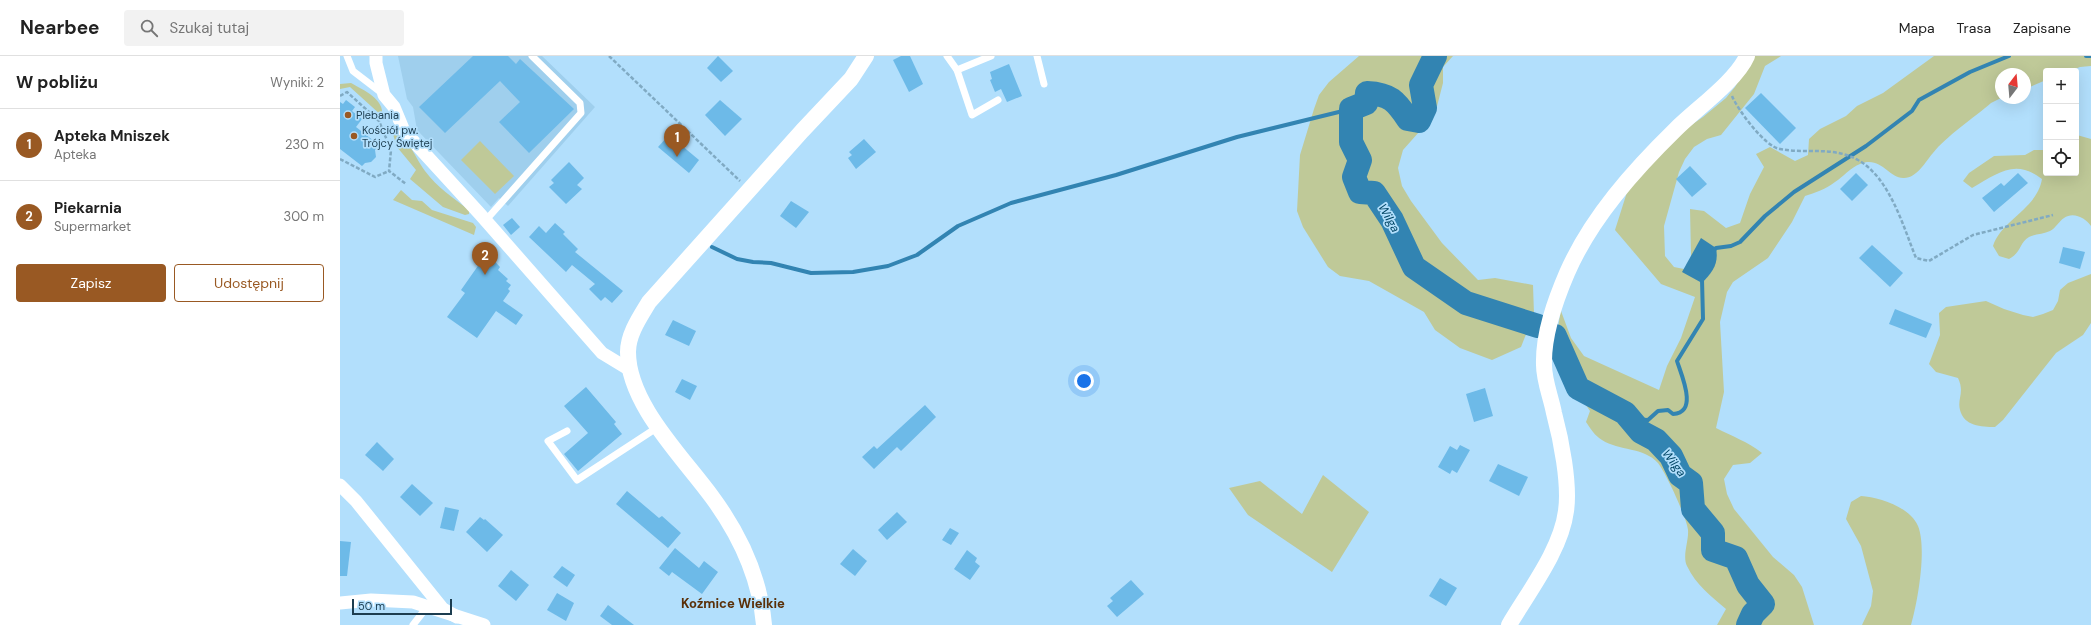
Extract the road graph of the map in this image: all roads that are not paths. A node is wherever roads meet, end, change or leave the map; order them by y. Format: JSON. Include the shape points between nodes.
{"nodes":[{"id":1,"x":347,"y":56,"type":"edge"},
{"id":2,"x":376,"y":56,"type":"edge"},
{"id":3,"x":532,"y":56,"type":"edge"},
{"id":4,"x":866,"y":56,"type":"edge"},
{"id":5,"x":947,"y":56,"type":"edge"},
{"id":6,"x":991,"y":56,"type":"edge"},
{"id":7,"x":1037,"y":56,"type":"edge"},
{"id":8,"x":1747,"y":56,"type":"edge"},
{"id":9,"x":957,"y":70,"type":"junction"},
{"id":10,"x":1044,"y":84,"type":"dead end"},
{"id":11,"x":384,"y":95,"type":"junction"},
{"id":12,"x":998,"y":100,"type":"dead end"},
{"id":13,"x":486,"y":220,"type":"junction"},
{"id":14,"x":630,"y":370,"type":"junction"},
{"id":15,"x":659,"y":427,"type":"junction"},
{"id":16,"x":566,"y":431,"type":"dead end"},
{"id":17,"x":340,"y":485,"type":"edge"},
{"id":18,"x":340,"y":603,"type":"edge"},
{"id":19,"x":427,"y":607,"type":"junction"},
{"id":20,"x":457,"y":616,"type":"junction"},
{"id":21,"x":413,"y":625,"type":"edge"},
{"id":22,"x":484,"y":625,"type":"edge"},
{"id":23,"x":764,"y":625,"type":"edge"},
{"id":24,"x":1509,"y":625,"type":"edge"}],
"edges":[{"from":1,"to":11,"type":"lane","via":[[353,71]]},
{"from":2,"to":11,"type":"street"},
{"from":3,"to":13,"type":"lane","via":[[580,103],[581,113]]},
{"from":4,"to":14,"type":"street","via":[[851,79],[649,302],[639,317],[630,339]]},
{"from":5,"to":9,"type":"lane"},
{"from":6,"to":9,"type":"lane"},
{"from":7,"to":10,"type":"lane"},
{"from":8,"to":24,"type":"street","via":[[1726,83],[1675,130],[1621,188],[1576,253],[1554,309],[1546,340],[1544,365],[1564,461],[1567,509],[1557,543]]},
{"from":9,"to":12,"type":"lane","via":[[972,115]]},
{"from":11,"to":13,"type":"street","via":[[394,107],[404,131]]},
{"from":13,"to":14,"type":"street","via":[[602,353]]},
{"from":14,"to":15,"type":"street","via":[[636,387]]},
{"from":15,"to":16,"type":"lane","via":[[577,480],[548,441]]},
{"from":15,"to":23,"type":"street","via":[[713,498],[743,547],[760,596]]},
{"from":17,"to":20,"type":"street","via":[[356,501],[443,609]]},
{"from":18,"to":19,"type":"street","via":[[371,600],[413,602]]},
{"from":19,"to":20,"type":"street"},
{"from":19,"to":21,"type":"lane"},
{"from":20,"to":22,"type":"street"}]}
